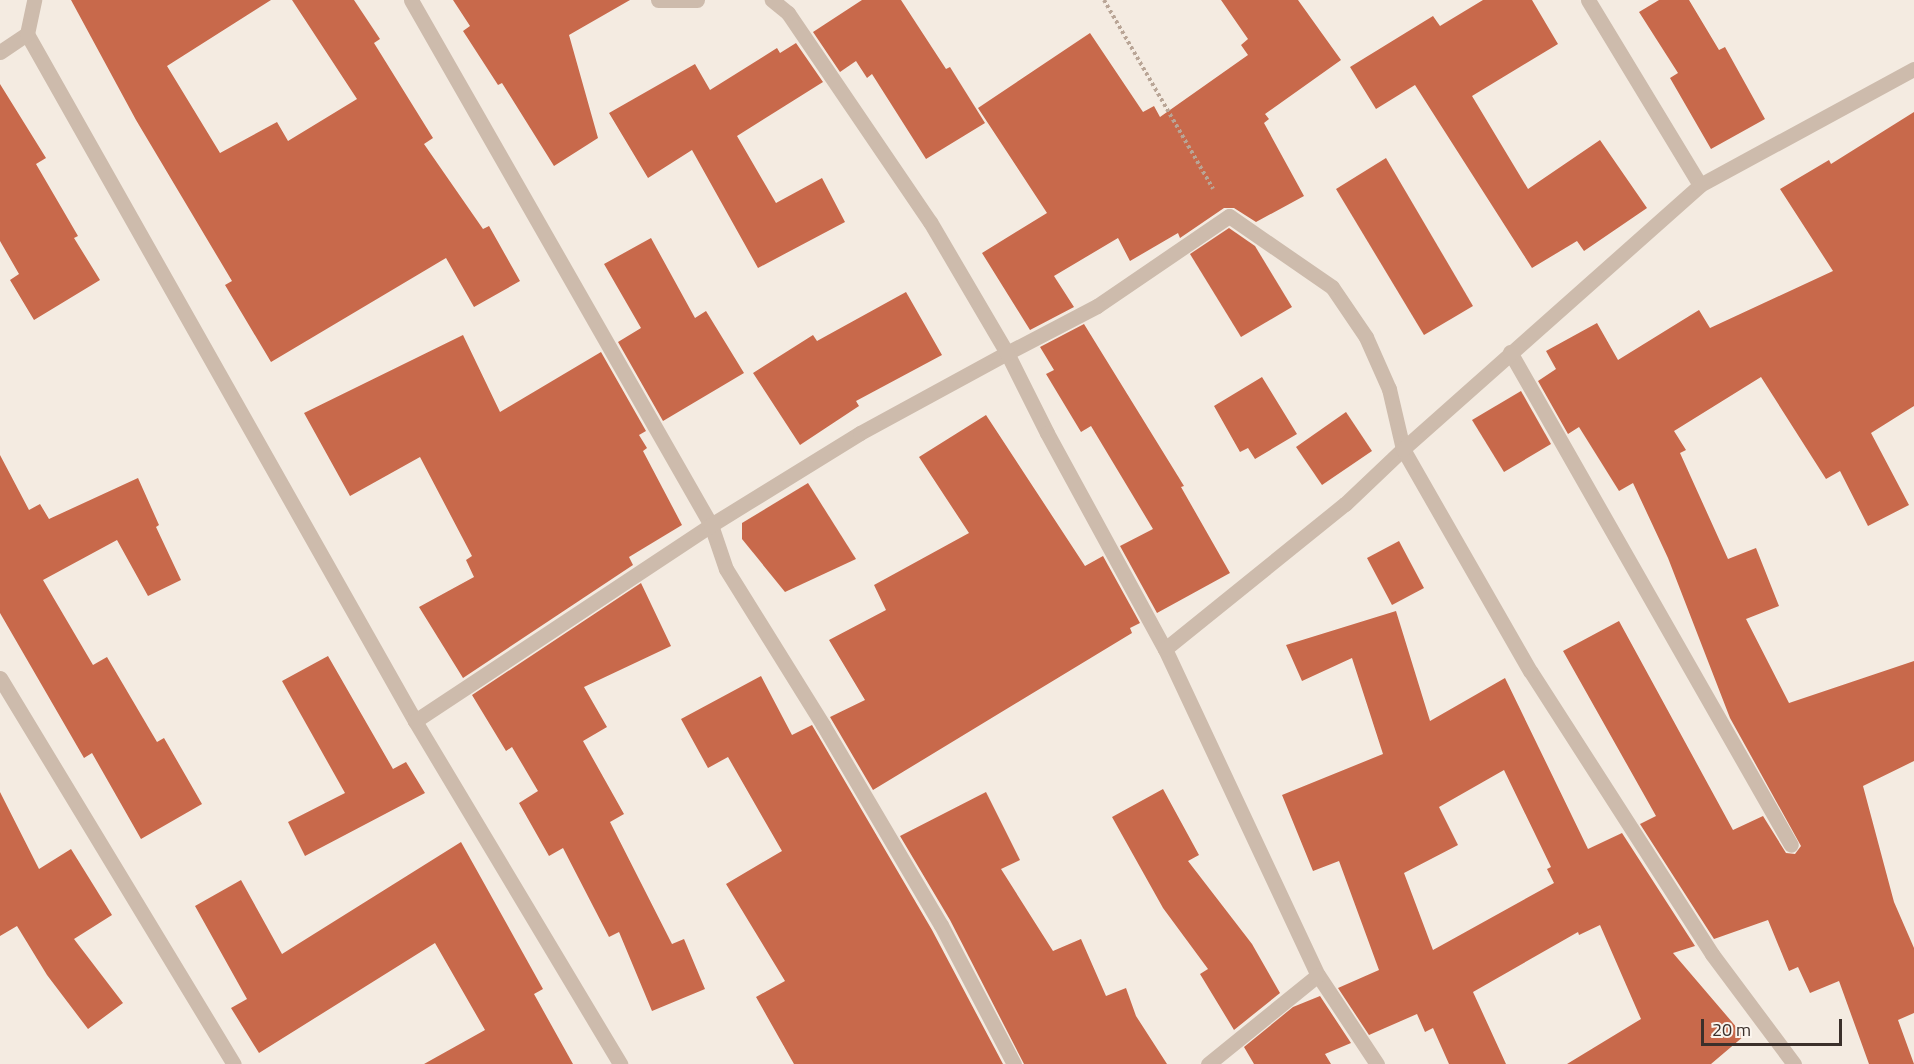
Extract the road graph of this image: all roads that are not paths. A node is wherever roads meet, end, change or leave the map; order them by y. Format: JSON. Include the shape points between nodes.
{"nodes":[{"id":1,"x":34,"y":0,"type":"edge"},
{"id":2,"x":411,"y":0,"type":"edge"},
{"id":3,"x":658,"y":0,"type":"edge"},
{"id":4,"x":697,"y":0,"type":"edge"},
{"id":5,"x":772,"y":0,"type":"edge"},
{"id":6,"x":1588,"y":0,"type":"edge"},
{"id":7,"x":27,"y":34,"type":"junction"},
{"id":8,"x":0,"y":52,"type":"edge"},
{"id":9,"x":1914,"y":69,"type":"edge"},
{"id":10,"x":1700,"y":185,"type":"junction"},
{"id":11,"x":1510,"y":352,"type":"junction"},
{"id":12,"x":1007,"y":353,"type":"junction"},
{"id":13,"x":1403,"y":449,"type":"junction"},
{"id":14,"x":711,"y":525,"type":"junction"},
{"id":15,"x":1165,"y":649,"type":"junction"},
{"id":16,"x":0,"y":678,"type":"edge"},
{"id":17,"x":415,"y":721,"type":"junction"},
{"id":18,"x":1791,"y":845,"type":"dead end"},
{"id":19,"x":1318,"y":975,"type":"junction"},
{"id":20,"x":234,"y":1064,"type":"edge"},
{"id":21,"x":620,"y":1064,"type":"edge"},
{"id":22,"x":1014,"y":1064,"type":"edge"},
{"id":23,"x":1208,"y":1064,"type":"edge"},
{"id":24,"x":1377,"y":1064,"type":"edge"},
{"id":25,"x":1794,"y":1064,"type":"edge"}],
"edges":[{"from":1,"to":7,"type":"street"},
{"from":2,"to":14,"type":"street"},
{"from":3,"to":4,"type":"street"},
{"from":5,"to":12,"type":"street","via":[[788,13],[924,213]]},
{"from":6,"to":10,"type":"street"},
{"from":7,"to":8,"type":"street"},
{"from":7,"to":17,"type":"street"},
{"from":9,"to":10,"type":"street"},
{"from":10,"to":11,"type":"street"},
{"from":11,"to":13,"type":"street"},
{"from":11,"to":18,"type":"street"},
{"from":12,"to":13,"type":"street","via":[[1097,306],[1229,216],[1332,287],[1366,337],[1389,389]]},
{"from":12,"to":14,"type":"street","via":[[860,433]]},
{"from":12,"to":15,"type":"street"},
{"from":13,"to":15,"type":"street","via":[[1345,504]]},
{"from":13,"to":25,"type":"street","via":[[1530,671],[1712,954]]},
{"from":14,"to":17,"type":"street"},
{"from":14,"to":22,"type":"street","via":[[726,569],[941,925]]},
{"from":15,"to":19,"type":"street"},
{"from":16,"to":20,"type":"street"},
{"from":17,"to":21,"type":"street"},
{"from":19,"to":23,"type":"street"},
{"from":19,"to":24,"type":"street"}]}
